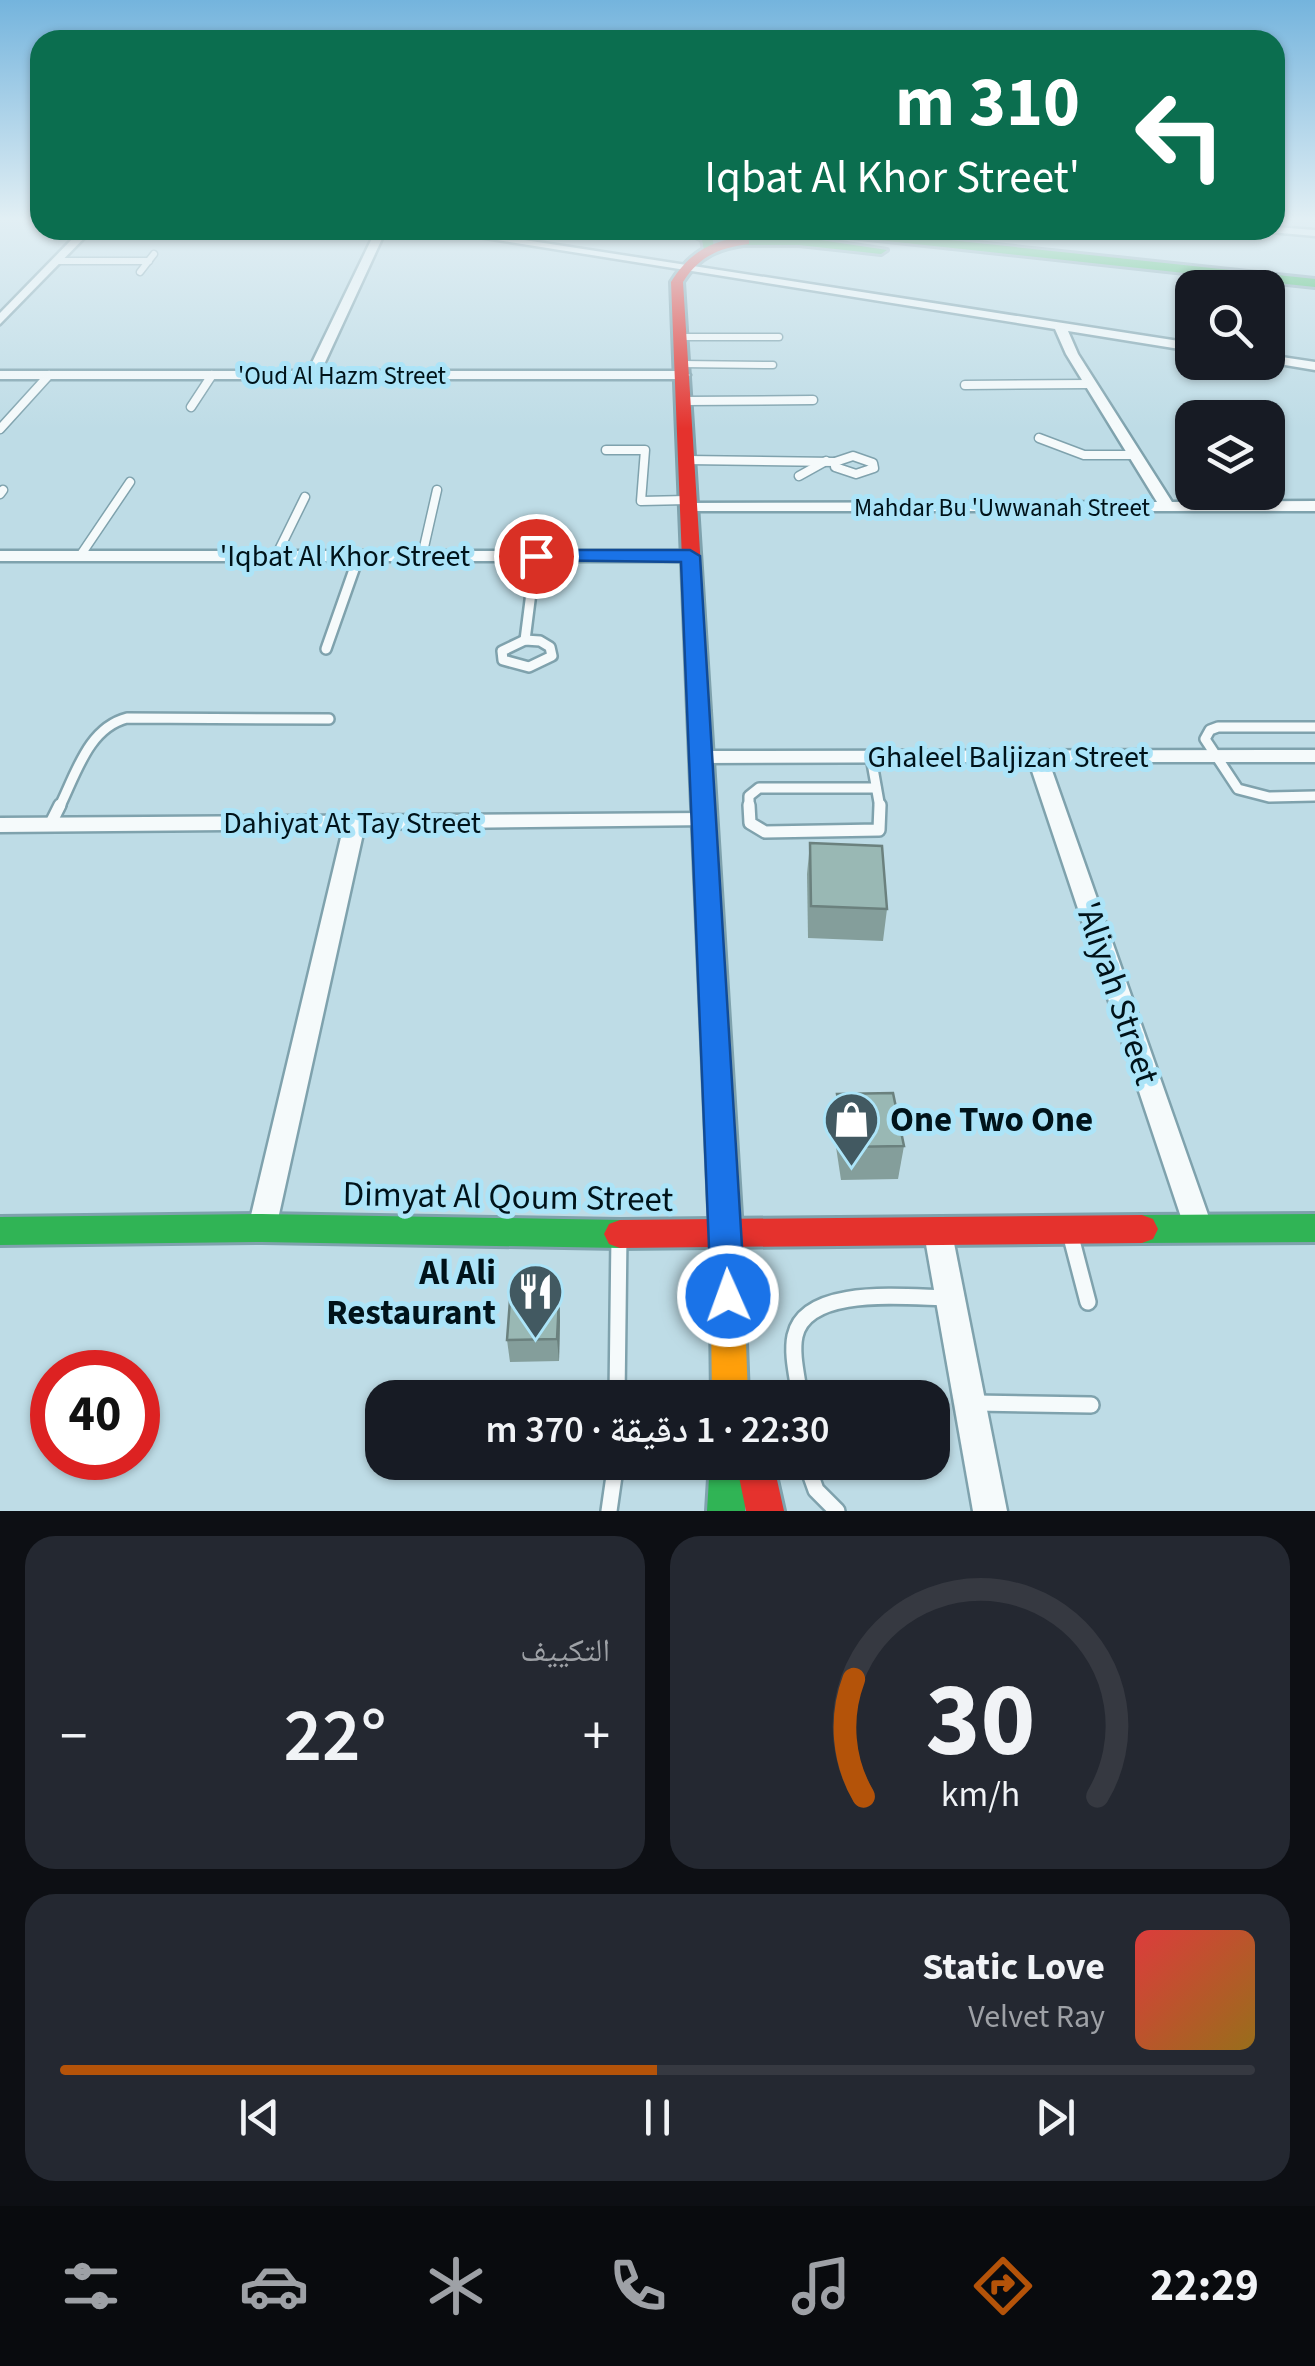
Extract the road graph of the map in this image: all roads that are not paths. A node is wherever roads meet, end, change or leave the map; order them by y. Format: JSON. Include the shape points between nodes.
{"nodes":[{"id":1,"x":30,"y":289,"type":"edge"},
{"id":2,"x":354,"y":289,"type":"edge"},
{"id":3,"x":677,"y":289,"type":"edge"},
{"id":4,"x":816,"y":289,"type":"edge"},
{"id":5,"x":1285,"y":295,"type":"edge"},
{"id":6,"x":0,"y":297,"type":"edge"},
{"id":7,"x":22,"y":297,"type":"junction"},
{"id":8,"x":1315,"y":298,"type":"edge"},
{"id":9,"x":0,"y":320,"type":"edge"},
{"id":10,"x":1060,"y":326,"type":"junction"},
{"id":11,"x":779,"y":336,"type":"dead end"},
{"id":12,"x":680,"y":337,"type":"junction"},
{"id":13,"x":1175,"y":344,"type":"edge"},
{"id":14,"x":1285,"y":361,"type":"edge"},
{"id":15,"x":774,"y":364,"type":"dead end"},
{"id":16,"x":1315,"y":366,"type":"edge"},
{"id":17,"x":683,"y":370,"type":"junction"},
{"id":18,"x":0,"y":375,"type":"edge"},
{"id":19,"x":49,"y":375,"type":"junction"},
{"id":20,"x":212,"y":375,"type":"junction"},
{"id":21,"x":313,"y":375,"type":"junction"},
{"id":22,"x":1090,"y":384,"type":"junction"},
{"id":23,"x":965,"y":385,"type":"dead end"},
{"id":24,"x":685,"y":400,"type":"junction"},
{"id":25,"x":813,"y":400,"type":"dead end"},
{"id":26,"x":192,"y":407,"type":"dead end"},
{"id":27,"x":0,"y":429,"type":"edge"},
{"id":28,"x":1039,"y":438,"type":"dead end"},
{"id":29,"x":606,"y":450,"type":"dead end"},
{"id":30,"x":1134,"y":455,"type":"junction"},
{"id":31,"x":687,"y":460,"type":"junction"},
{"id":32,"x":831,"y":461,"type":"junction"},
{"id":33,"x":799,"y":476,"type":"dead end"},
{"id":34,"x":130,"y":482,"type":"dead end"},
{"id":35,"x":438,"y":490,"type":"dead end"},
{"id":36,"x":306,"y":497,"type":"dead end"},
{"id":37,"x":688,"y":504,"type":"junction"},
{"id":38,"x":1167,"y":506,"type":"junction"},
{"id":39,"x":1315,"y":506,"type":"edge"},
{"id":40,"x":0,"y":556,"type":"edge"},
{"id":41,"x":80,"y":556,"type":"junction"},
{"id":42,"x":276,"y":556,"type":"junction"},
{"id":43,"x":359,"y":556,"type":"junction"},
{"id":44,"x":422,"y":556,"type":"junction"},
{"id":45,"x":536,"y":556,"type":"junction"},
{"id":46,"x":690,"y":556,"type":"junction"},
{"id":47,"x":525,"y":640,"type":"junction"},
{"id":48,"x":326,"y":648,"type":"dead end"},
{"id":49,"x":329,"y":719,"type":"dead end"},
{"id":50,"x":1315,"y":726,"type":"edge"},
{"id":51,"x":1214,"y":756,"type":"junction"},
{"id":52,"x":1315,"y":756,"type":"edge"},
{"id":53,"x":700,"y":757,"type":"junction"},
{"id":54,"x":872,"y":757,"type":"junction"},
{"id":55,"x":1036,"y":757,"type":"junction"},
{"id":56,"x":876,"y":788,"type":"junction"},
{"id":57,"x":1315,"y":796,"type":"edge"},
{"id":58,"x":704,"y":820,"type":"junction"},
{"id":59,"x":354,"y":823,"type":"junction"},
{"id":60,"x":0,"y":825,"type":"edge"},
{"id":61,"x":50,"y":825,"type":"junction"},
{"id":62,"x":262,"y":1228,"type":"junction"},
{"id":63,"x":1315,"y":1228,"type":"edge"},
{"id":64,"x":1199,"y":1229,"type":"junction"},
{"id":65,"x":0,"y":1231,"type":"edge"},
{"id":66,"x":1070,"y":1231,"type":"junction"},
{"id":67,"x":726,"y":1232,"type":"junction"},
{"id":68,"x":619,"y":1234,"type":"junction"},
{"id":69,"x":938,"y":1234,"type":"junction"},
{"id":70,"x":950,"y":1298,"type":"junction"},
{"id":71,"x":1088,"y":1302,"type":"dead end"},
{"id":72,"x":731,"y":1360,"type":"junction"},
{"id":73,"x":617,"y":1380,"type":"edge"},
{"id":74,"x":730,"y":1380,"type":"edge"},
{"id":75,"x":736,"y":1380,"type":"edge"},
{"id":76,"x":799,"y":1380,"type":"edge"},
{"id":77,"x":969,"y":1402,"type":"junction"},
{"id":78,"x":1091,"y":1406,"type":"dead end"},
{"id":79,"x":613,"y":1480,"type":"edge"},
{"id":80,"x":727,"y":1480,"type":"edge"},
{"id":81,"x":758,"y":1480,"type":"edge"},
{"id":82,"x":810,"y":1480,"type":"edge"},
{"id":83,"x":609,"y":1511,"type":"edge"},
{"id":84,"x":726,"y":1511,"type":"edge"},
{"id":85,"x":765,"y":1511,"type":"edge"},
{"id":86,"x":837,"y":1511,"type":"edge"},
{"id":87,"x":990,"y":1511,"type":"edge"}],
"edges":[{"from":1,"to":7,"type":"street"},
{"from":2,"to":21,"type":"street"},
{"from":3,"to":12,"type":"street"},
{"from":4,"to":10,"type":"street"},
{"from":5,"to":8,"type":"street"},
{"from":6,"to":7,"type":"street"},
{"from":7,"to":9,"type":"street"},
{"from":10,"to":13,"type":"street"},
{"from":10,"to":22,"type":"street"},
{"from":11,"to":12,"type":"lane"},
{"from":12,"to":17,"type":"street"},
{"from":14,"to":16,"type":"street"},
{"from":15,"to":17,"type":"lane"},
{"from":17,"to":21,"type":"street","name":"'Oud Al Hazm Street"},
{"from":17,"to":24,"type":"street"},
{"from":18,"to":19,"type":"street","name":"'Oud Al Hazm Street"},
{"from":19,"to":20,"type":"street","name":"'Oud Al Hazm Street"},
{"from":19,"to":27,"type":"lane"},
{"from":20,"to":21,"type":"street","name":"'Oud Al Hazm Street"},
{"from":20,"to":26,"type":"lane"},
{"from":22,"to":23,"type":"lane"},
{"from":22,"to":30,"type":"street"},
{"from":24,"to":25,"type":"lane"},
{"from":24,"to":31,"type":"street"},
{"from":28,"to":30,"type":"lane","via":[[1084,454]]},
{"from":29,"to":37,"type":"lane","via":[[645,450],[641,502]]},
{"from":30,"to":38,"type":"street"},
{"from":31,"to":32,"type":"lane"},
{"from":31,"to":37,"type":"street"},
{"from":32,"to":32,"type":"lane","via":[[843,472],[874,468],[853,456]]},
{"from":32,"to":33,"type":"lane"},
{"from":34,"to":41,"type":"lane"},
{"from":35,"to":44,"type":"lane"},
{"from":36,"to":42,"type":"lane"},
{"from":37,"to":38,"type":"street","name":"Mahdar Bu 'Uwwanah Street"},
{"from":37,"to":46,"type":"street"},
{"from":38,"to":39,"type":"street","name":"Mahdar Bu 'Uwwanah Street"},
{"from":40,"to":41,"type":"street","name":"'Iqbat Al Khor Street"},
{"from":41,"to":42,"type":"street","name":"'Iqbat Al Khor Street"},
{"from":42,"to":43,"type":"street","name":"'Iqbat Al Khor Street"},
{"from":43,"to":44,"type":"street","name":"'Iqbat Al Khor Street"},
{"from":43,"to":48,"type":"lane"},
{"from":44,"to":45,"type":"street","name":"'Iqbat Al Khor Street"},
{"from":45,"to":46,"type":"street","name":"'Iqbat Al Khor Street"},
{"from":45,"to":47,"type":"lane"},
{"from":46,"to":53,"type":"street"},
{"from":47,"to":47,"type":"lane","via":[[502,651],[503,660],[529,668],[552,656],[540,641]]},
{"from":49,"to":61,"type":"lane","via":[[108,723]]},
{"from":50,"to":51,"type":"lane","via":[[1218,727],[1205,739]]},
{"from":51,"to":52,"type":"street","name":"Ghaleel Baljizan Street"},
{"from":51,"to":55,"type":"street","name":"Ghaleel Baljizan Street"},
{"from":51,"to":57,"type":"lane","via":[[1231,783],[1247,793]]},
{"from":53,"to":54,"type":"street","name":"Ghaleel Baljizan Street"},
{"from":53,"to":58,"type":"street"},
{"from":54,"to":55,"type":"street","name":"Ghaleel Baljizan Street"},
{"from":54,"to":56,"type":"lane"},
{"from":55,"to":64,"type":"street","name":"'Aliyah Street"},
{"from":56,"to":56,"type":"lane","via":[[882,824],[875,832],[765,832],[750,823],[750,796],[759,788]]},
{"from":58,"to":59,"type":"street","name":"Dahiyat At Tay Street"},
{"from":58,"to":67,"type":"street"},
{"from":59,"to":61,"type":"street","name":"Dahiyat At Tay Street"},
{"from":59,"to":62,"type":"street"},
{"from":60,"to":61,"type":"street","name":"Dahiyat At Tay Street"},
{"from":62,"to":65,"type":"street","name":"Dimyat Al Qoum Street"},
{"from":62,"to":68,"type":"street","name":"Dimyat Al Qoum Street"},
{"from":63,"to":64,"type":"street","name":"Dimyat Al Qoum Street"},
{"from":64,"to":66,"type":"street","name":"Dimyat Al Qoum Street"},
{"from":66,"to":69,"type":"street","name":"Dimyat Al Qoum Street"},
{"from":66,"to":71,"type":"lane"},
{"from":67,"to":68,"type":"street","name":"Dimyat Al Qoum Street"},
{"from":67,"to":69,"type":"street","name":"Dimyat Al Qoum Street"},
{"from":67,"to":72,"type":"street"},
{"from":68,"to":73,"type":"lane"},
{"from":69,"to":70,"type":"street"},
{"from":70,"to":76,"type":"lane","via":[[840,1299],[812,1309],[795,1333]]},
{"from":70,"to":77,"type":"street"},
{"from":72,"to":74,"type":"street"},
{"from":72,"to":75,"type":"street"},
{"from":77,"to":78,"type":"lane"},
{"from":77,"to":87,"type":"street"},
{"from":79,"to":83,"type":"lane"},
{"from":80,"to":84,"type":"street"},
{"from":81,"to":85,"type":"street"},
{"from":82,"to":86,"type":"lane"}]}
